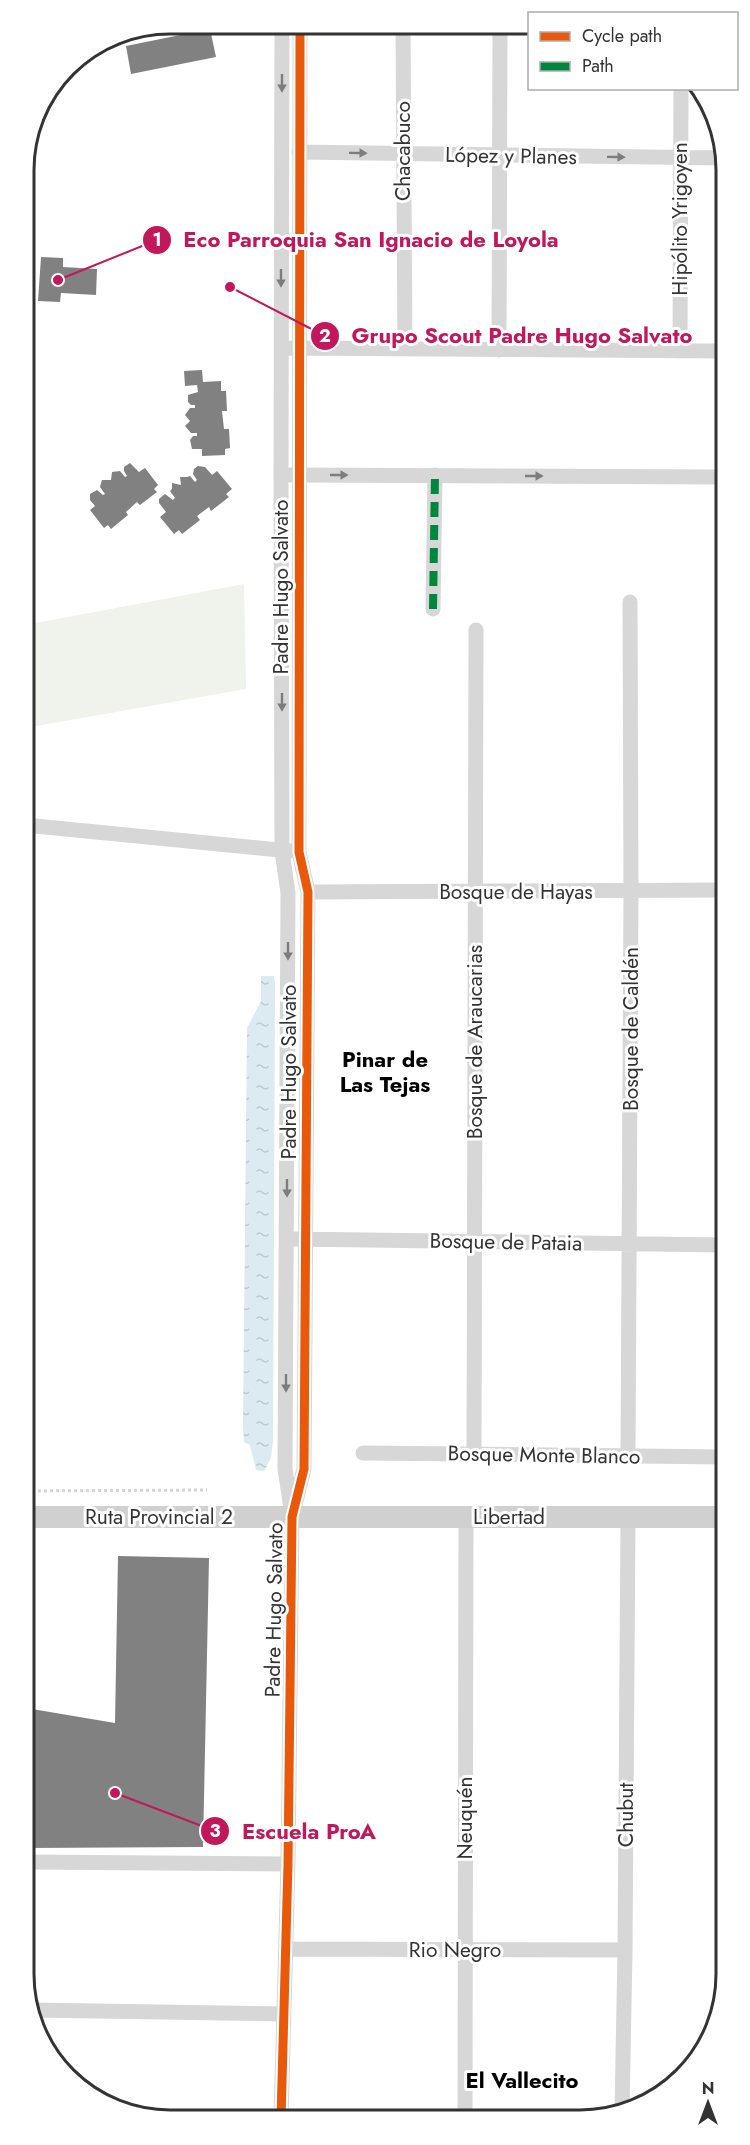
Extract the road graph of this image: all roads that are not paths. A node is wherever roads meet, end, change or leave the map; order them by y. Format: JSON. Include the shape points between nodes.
{"nodes":[{"id":1,"x":403,"y":34,"type":"edge"},
{"id":2,"x":500,"y":34,"type":"edge"},
{"id":3,"x":282,"y":35,"type":"edge"},
{"id":4,"x":300,"y":35,"type":"edge"},
{"id":5,"x":681,"y":90,"type":"edge"},
{"id":6,"x":299,"y":152,"type":"junction"},
{"id":7,"x":403,"y":154,"type":"junction"},
{"id":8,"x":499,"y":155,"type":"junction"},
{"id":9,"x":679,"y":158,"type":"junction"},
{"id":10,"x":715,"y":158,"type":"edge"},
{"id":11,"x":281,"y":348,"type":"junction"},
{"id":12,"x":299,"y":348,"type":"junction"},
{"id":13,"x":405,"y":349,"type":"junction"},
{"id":14,"x":499,"y":350,"type":"junction"},
{"id":15,"x":680,"y":351,"type":"junction"},
{"id":16,"x":716,"y":351,"type":"edge"},
{"id":17,"x":281,"y":475,"type":"junction"},
{"id":18,"x":299,"y":475,"type":"junction"},
{"id":19,"x":435,"y":475,"type":"junction"},
{"id":20,"x":716,"y":477,"type":"edge"},
{"id":21,"x":630,"y":602,"type":"dead end"},
{"id":22,"x":434,"y":609,"type":"dead end"},
{"id":23,"x":476,"y":630,"type":"dead end"},
{"id":24,"x":35,"y":826,"type":"edge"},
{"id":25,"x":282,"y":851,"type":"junction"},
{"id":26,"x":299,"y":852,"type":"junction"},
{"id":27,"x":716,"y":890,"type":"edge"},
{"id":28,"x":631,"y":891,"type":"junction"},
{"id":29,"x":308,"y":892,"type":"junction"},
{"id":30,"x":475,"y":892,"type":"junction"},
{"id":31,"x":286,"y":1239,"type":"junction"},
{"id":32,"x":306,"y":1239,"type":"junction"},
{"id":33,"x":474,"y":1241,"type":"junction"},
{"id":34,"x":630,"y":1243,"type":"junction"},
{"id":35,"x":715,"y":1245,"type":"edge"},
{"id":36,"x":363,"y":1453,"type":"dead end"},
{"id":37,"x":474,"y":1455,"type":"junction"},
{"id":38,"x":628,"y":1456,"type":"junction"},
{"id":39,"x":715,"y":1457,"type":"edge"},
{"id":40,"x":292,"y":1516,"type":"junction"},
{"id":41,"x":34,"y":1517,"type":"edge"},
{"id":42,"x":466,"y":1517,"type":"junction"},
{"id":43,"x":715,"y":1517,"type":"edge"},
{"id":44,"x":628,"y":1518,"type":"junction"},
{"id":45,"x":34,"y":1862,"type":"edge"},
{"id":46,"x":288,"y":1864,"type":"junction"},
{"id":47,"x":286,"y":1949,"type":"junction"},
{"id":48,"x":465,"y":1950,"type":"junction"},
{"id":49,"x":625,"y":1950,"type":"junction"},
{"id":50,"x":40,"y":2010,"type":"edge"},
{"id":51,"x":284,"y":2014,"type":"junction"},
{"id":52,"x":622,"y":2103,"type":"edge"},
{"id":53,"x":281,"y":2110,"type":"edge"},
{"id":54,"x":465,"y":2110,"type":"edge"}],
"edges":[{"from":1,"to":7,"type":"street","name":"Chacabuco"},
{"from":2,"to":8,"type":"street"},
{"from":3,"to":11,"type":"street","name":"Padre Hugo Salvato","one_way":true},
{"from":4,"to":6,"type":"street","name":"Padre Hugo Salvato"},
{"from":5,"to":9,"type":"street","name":"Hipólito Yrigoyen"},
{"from":6,"to":7,"type":"street","name":"López y Planes","one_way":true},
{"from":6,"to":12,"type":"street","name":"Padre Hugo Salvato"},
{"from":7,"to":8,"type":"street","name":"López y Planes"},
{"from":7,"to":13,"type":"street","name":"Chacabuco"},
{"from":8,"to":9,"type":"street","name":"López y Planes","one_way":true},
{"from":8,"to":14,"type":"street"},
{"from":9,"to":10,"type":"street","name":"López y Planes"},
{"from":9,"to":15,"type":"street","name":"Hipólito Yrigoyen"},
{"from":11,"to":12,"type":"street"},
{"from":11,"to":17,"type":"street","name":"Padre Hugo Salvato"},
{"from":12,"to":13,"type":"street"},
{"from":12,"to":18,"type":"street","name":"Padre Hugo Salvato"},
{"from":13,"to":14,"type":"street"},
{"from":14,"to":15,"type":"street"},
{"from":15,"to":16,"type":"street"},
{"from":17,"to":18,"type":"street"},
{"from":17,"to":25,"type":"street","name":"Padre Hugo Salvato","one_way":true},
{"from":18,"to":19,"type":"street","one_way":true},
{"from":18,"to":26,"type":"street","name":"Padre Hugo Salvato"},
{"from":19,"to":20,"type":"street","one_way":true},
{"from":19,"to":22,"type":"street"},
{"from":21,"to":28,"type":"street","name":"Bosque de Caldén"},
{"from":23,"to":30,"type":"street","name":"Bosque de Araucarias"},
{"from":24,"to":25,"type":"street"},
{"from":25,"to":26,"type":"street"},
{"from":25,"to":31,"type":"street","name":"Padre Hugo Salvato","one_way":true,"via":[[288,893]]},
{"from":26,"to":29,"type":"street","name":"Padre Hugo Salvato"},
{"from":27,"to":28,"type":"street","name":"Bosque de Hayas"},
{"from":28,"to":30,"type":"street","name":"Bosque de Hayas"},
{"from":28,"to":34,"type":"street","name":"Bosque de Caldén"},
{"from":29,"to":30,"type":"street","name":"Bosque de Hayas"},
{"from":29,"to":32,"type":"street","name":"Padre Hugo Salvato"},
{"from":30,"to":33,"type":"street","name":"Bosque de Araucarias"},
{"from":31,"to":32,"type":"street","name":"Bosque de Pataia"},
{"from":31,"to":40,"type":"street","name":"Padre Hugo Salvato","one_way":true,"via":[[285,1469]]},
{"from":32,"to":33,"type":"street","name":"Bosque de Pataia"},
{"from":32,"to":40,"type":"street","name":"Padre Hugo Salvato","via":[[304,1469]]},
{"from":33,"to":34,"type":"street","name":"Bosque de Pataia"},
{"from":33,"to":37,"type":"street","name":"Bosque de Araucarias"},
{"from":34,"to":35,"type":"street","name":"Bosque de Pataia"},
{"from":34,"to":38,"type":"street","name":"Bosque de Caldén"},
{"from":36,"to":37,"type":"street","name":"Bosque Monte Blanco"},
{"from":37,"to":38,"type":"street","name":"Bosque Monte Blanco"},
{"from":38,"to":39,"type":"street","name":"Bosque Monte Blanco"},
{"from":40,"to":41,"type":"main road","name":"Ruta Provincial 2"},
{"from":40,"to":42,"type":"main road","name":"Libertad"},
{"from":40,"to":46,"type":"street","name":"Padre Hugo Salvato"},
{"from":42,"to":44,"type":"main road","name":"Libertad"},
{"from":42,"to":48,"type":"street","name":"Neuquén"},
{"from":43,"to":44,"type":"main road","name":"Libertad"},
{"from":44,"to":49,"type":"street","name":"Chubut"},
{"from":45,"to":46,"type":"street"},
{"from":46,"to":47,"type":"street","name":"Padre Hugo Salvato"},
{"from":47,"to":48,"type":"street","name":"Rio Negro"},
{"from":47,"to":51,"type":"street","name":"Padre Hugo Salvato"},
{"from":48,"to":49,"type":"street","name":"Rio Negro"},
{"from":48,"to":54,"type":"street","name":"Neuquén"},
{"from":49,"to":52,"type":"street","name":"Chubut"},
{"from":50,"to":51,"type":"street"},
{"from":51,"to":53,"type":"street","name":"Padre Hugo Salvato"}]}
